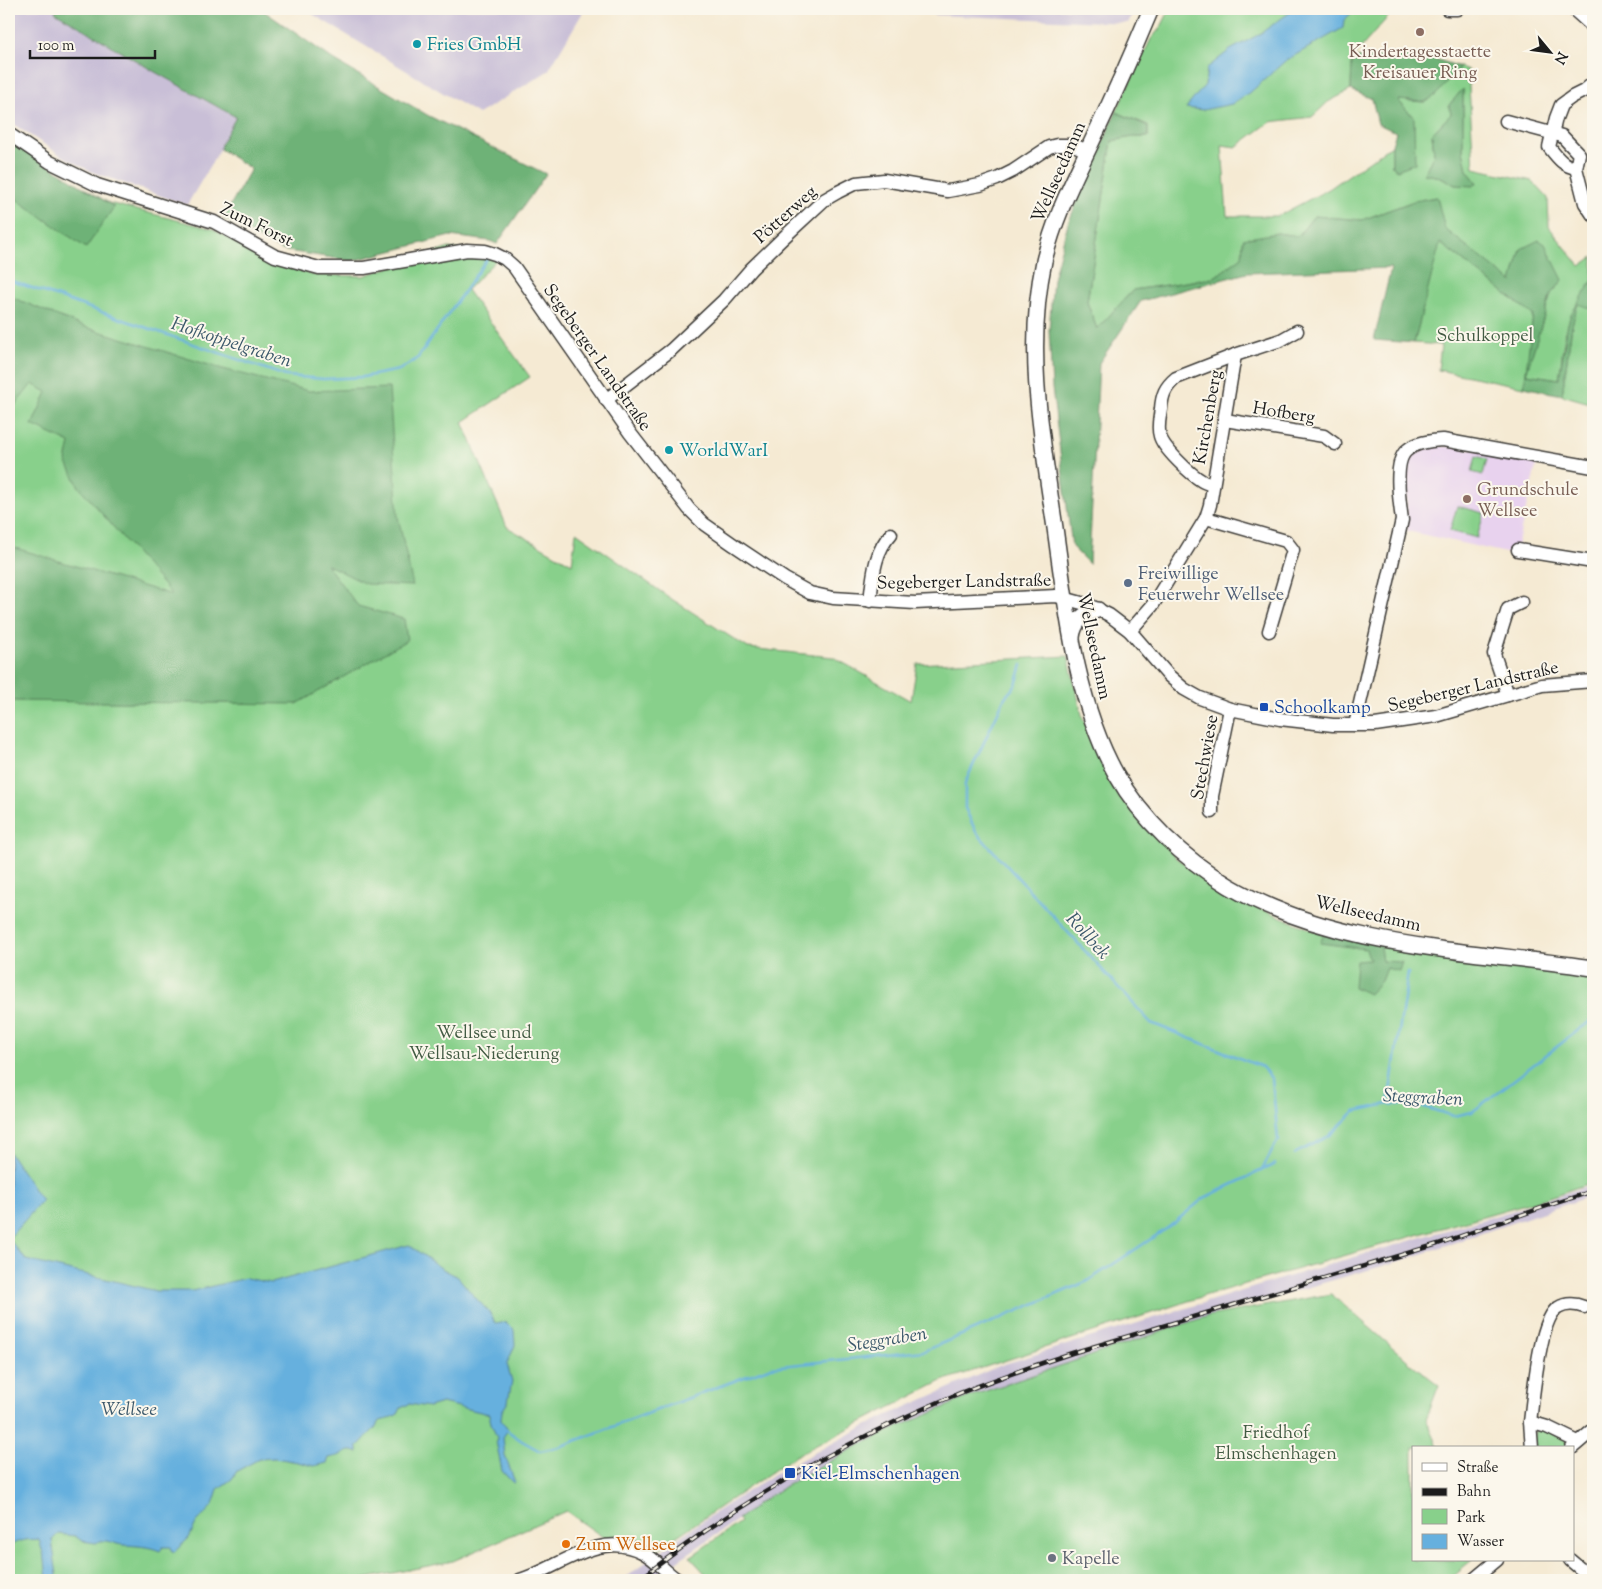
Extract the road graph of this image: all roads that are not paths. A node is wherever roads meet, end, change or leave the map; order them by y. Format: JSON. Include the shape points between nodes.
{"nodes":[{"id":1,"x":1151,"y":9,"type":"edge"},
{"id":2,"x":1447,"y":9,"type":"edge"},
{"id":3,"x":1457,"y":9,"type":"edge"},
{"id":4,"x":1573,"y":9,"type":"edge"},
{"id":5,"x":1593,"y":27,"type":"edge"},
{"id":6,"x":1593,"y":83,"type":"edge"},
{"id":7,"x":1506,"y":121,"type":"dead end"},
{"id":8,"x":9,"y":134,"type":"edge"},
{"id":9,"x":1552,"y":134,"type":"junction"},
{"id":10,"x":1088,"y":151,"type":"junction"},
{"id":11,"x":1576,"y":168,"type":"junction"},
{"id":12,"x":1593,"y":215,"type":"edge"},
{"id":13,"x":505,"y":259,"type":"joint"},
{"id":14,"x":1297,"y":331,"type":"dead end"},
{"id":15,"x":1235,"y":354,"type":"junction"},
{"id":16,"x":606,"y":400,"type":"junction"},
{"id":17,"x":1225,"y":420,"type":"junction"},
{"id":18,"x":1335,"y":444,"type":"dead end"},
{"id":19,"x":1593,"y":467,"type":"edge"},
{"id":20,"x":1213,"y":485,"type":"junction"},
{"id":21,"x":1206,"y":518,"type":"junction"},
{"id":22,"x":891,"y":534,"type":"dead end"},
{"id":23,"x":1518,"y":550,"type":"dead end"},
{"id":24,"x":1593,"y":562,"type":"edge"},
{"id":25,"x":1065,"y":598,"type":"junction"},
{"id":26,"x":870,"y":601,"type":"junction"},
{"id":27,"x":1522,"y":602,"type":"dead end"},
{"id":28,"x":1098,"y":610,"type":"junction"},
{"id":29,"x":1130,"y":631,"type":"junction"},
{"id":30,"x":1268,"y":631,"type":"dead end"},
{"id":31,"x":1072,"y":638,"type":"junction"},
{"id":32,"x":1593,"y":681,"type":"edge"},
{"id":33,"x":1508,"y":695,"type":"junction"},
{"id":34,"x":1230,"y":709,"type":"junction"},
{"id":35,"x":1355,"y":725,"type":"junction"},
{"id":36,"x":1212,"y":812,"type":"dead end"},
{"id":37,"x":1593,"y":968,"type":"edge"},
{"id":38,"x":1584,"y":1307,"type":"dead end"},
{"id":39,"x":1530,"y":1422,"type":"junction"},
{"id":40,"x":1593,"y":1430,"type":"edge"},
{"id":41,"x":1575,"y":1445,"type":"edge"},
{"id":42,"x":1532,"y":1446,"type":"edge"},
{"id":43,"x":1495,"y":1562,"type":"edge"},
{"id":44,"x":1572,"y":1562,"type":"edge"},
{"id":45,"x":1593,"y":1575,"type":"edge"},
{"id":46,"x":520,"y":1580,"type":"edge"},
{"id":47,"x":678,"y":1580,"type":"edge"},
{"id":48,"x":1473,"y":1580,"type":"edge"}],
"edges":[{"from":1,"to":10,"type":"main road","name":"Wellseedamm"},
{"from":2,"to":3,"type":"street"},
{"from":4,"to":5,"type":"street"},
{"from":6,"to":9,"type":"street","via":[[1561,105]]},
{"from":7,"to":9,"type":"street"},
{"from":8,"to":13,"type":"street","name":"Zum Forst","via":[[50,162],[96,186],[214,222],[275,256],[319,268],[364,268],[467,250],[485,251]]},
{"from":9,"to":11,"type":"street","via":[[1549,147],[1568,167]]},
{"from":9,"to":11,"type":"street","via":[[1562,136],[1579,154]]},
{"from":10,"to":16,"type":"street","name":"Pötterweg","via":[[1074,145],[1057,145],[1013,171],[980,185],[948,190],[884,180],[856,183],[838,192],[824,200],[782,239],[671,350]]},
{"from":10,"to":25,"type":"main road","name":"Wellseedamm","via":[[1053,228],[1043,265],[1035,329],[1040,422]]},
{"from":11,"to":12,"type":"street","via":[[1585,203]]},
{"from":13,"to":16,"type":"street","name":"Segeberger Landstraße","via":[[514,267]]},
{"from":14,"to":15,"type":"street","name":"Kirchenberg","via":[[1281,340]]},
{"from":15,"to":17,"type":"street","name":"Kirchenberg"},
{"from":15,"to":20,"type":"street","name":"Kirchenberg","via":[[1176,378],[1162,398],[1158,429],[1163,444],[1202,481]]},
{"from":16,"to":26,"type":"street","name":"Segeberger Landstraße","via":[[678,496],[704,524],[810,593]]},
{"from":17,"to":18,"type":"street","name":"Hofberg","via":[[1324,436]]},
{"from":17,"to":20,"type":"street","name":"Kirchenberg"},
{"from":19,"to":35,"type":"street","via":[[1443,440],[1426,442],[1406,451],[1400,460],[1398,486],[1402,520]]},
{"from":20,"to":21,"type":"street","name":"Kirchenberg"},
{"from":21,"to":29,"type":"street","name":"Kirchenberg","via":[[1152,606]]},
{"from":21,"to":30,"type":"street","via":[[1286,541],[1293,550]]},
{"from":22,"to":26,"type":"street","via":[[876,559]]},
{"from":23,"to":24,"type":"street"},
{"from":25,"to":26,"type":"street","name":"Segeberger Landstraße","via":[[915,603]]},
{"from":25,"to":28,"type":"street","name":"Segeberger Landstraße"},
{"from":25,"to":31,"type":"main road","name":"Wellseedamm"},
{"from":27,"to":33,"type":"street","via":[[1508,609],[1494,654]]},
{"from":28,"to":29,"type":"street","name":"Segeberger Landstraße"},
{"from":28,"to":31,"type":"main road","via":[[1082,617]]},
{"from":29,"to":34,"type":"street","name":"Segeberger Landstraße","via":[[1184,689]]},
{"from":31,"to":37,"type":"main road","name":"Wellseedamm","via":[[1090,714],[1121,781],[1167,838],[1202,868],[1227,884],[1270,906],[1345,931],[1436,948]]},
{"from":32,"to":33,"type":"street","name":"Segeberger Landstraße","via":[[1542,685]]},
{"from":33,"to":35,"type":"street","name":"Segeberger Landstraße","via":[[1436,716]]},
{"from":34,"to":35,"type":"street","name":"Segeberger Landstraße","via":[[1280,719]]},
{"from":34,"to":36,"type":"street","name":"Stechwiese","via":[[1212,796]]},
{"from":38,"to":39,"type":"street","via":[[1575,1304],[1558,1308],[1552,1314],[1539,1352]]},
{"from":39,"to":41,"type":"street","via":[[1547,1427]]},
{"from":39,"to":42,"type":"street"},
{"from":40,"to":41,"type":"street"},
{"from":43,"to":48,"type":"street"},
{"from":44,"to":45,"type":"street"},
{"from":46,"to":47,"type":"street","via":[[578,1554],[612,1545],[633,1548],[649,1556]]}]}
